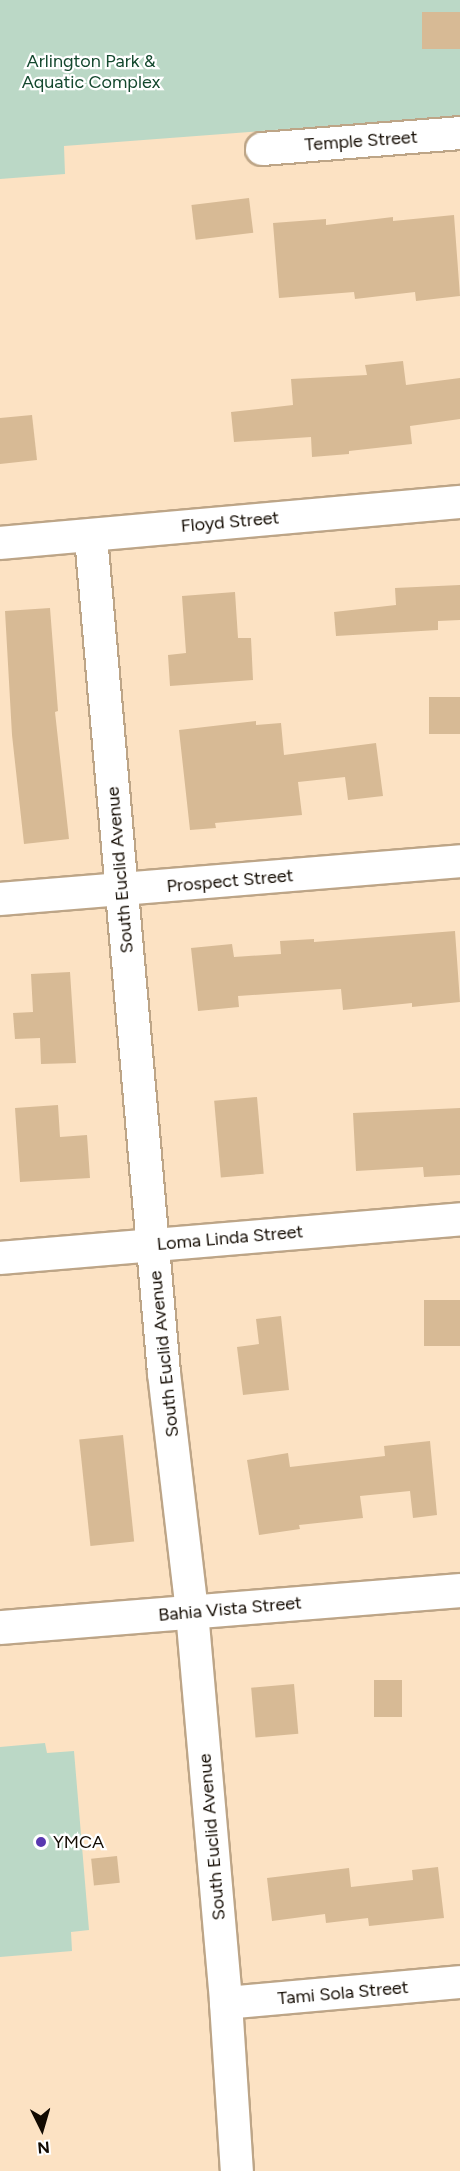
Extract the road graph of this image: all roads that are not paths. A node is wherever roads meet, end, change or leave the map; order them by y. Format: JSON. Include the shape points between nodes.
{"nodes":[{"id":1,"x":460,"y":133,"type":"edge"},
{"id":2,"x":262,"y":149,"type":"dead end"},
{"id":3,"x":460,"y":502,"type":"edge"},
{"id":4,"x":91,"y":537,"type":"junction"},
{"id":5,"x":0,"y":543,"type":"edge"},
{"id":6,"x":460,"y":861,"type":"edge"},
{"id":7,"x":121,"y":891,"type":"junction"},
{"id":8,"x":0,"y":899,"type":"edge"},
{"id":9,"x":460,"y":1219,"type":"edge"},
{"id":10,"x":153,"y":1244,"type":"junction"},
{"id":11,"x":0,"y":1258,"type":"edge"},
{"id":12,"x":460,"y":1590,"type":"edge"},
{"id":13,"x":192,"y":1612,"type":"junction"},
{"id":14,"x":0,"y":1628,"type":"edge"},
{"id":15,"x":460,"y":1982,"type":"edge"},
{"id":16,"x":226,"y":2003,"type":"junction"},
{"id":17,"x":237,"y":2171,"type":"edge"}],
"edges":[{"from":1,"to":2,"type":"street","name":"Temple Street"},
{"from":3,"to":4,"type":"street","name":"Floyd Street"},
{"from":4,"to":5,"type":"street","name":"Floyd Street"},
{"from":4,"to":7,"type":"street","name":"South Euclid Avenue"},
{"from":6,"to":7,"type":"street","name":"Prospect Street"},
{"from":7,"to":8,"type":"street","name":"Prospect Street"},
{"from":7,"to":10,"type":"street","name":"South Euclid Avenue"},
{"from":9,"to":10,"type":"street","name":"Loma Linda Street"},
{"from":10,"to":11,"type":"street","name":"Loma Linda Street"},
{"from":10,"to":13,"type":"street","name":"South Euclid Avenue"},
{"from":12,"to":13,"type":"street","name":"Bahia Vista Street"},
{"from":13,"to":14,"type":"street","name":"Bahia Vista Street"},
{"from":13,"to":16,"type":"street","name":"South Euclid Avenue"},
{"from":15,"to":16,"type":"street","name":"Tami Sola Street"},
{"from":16,"to":17,"type":"street","name":"South Euclid Avenue"}]}
